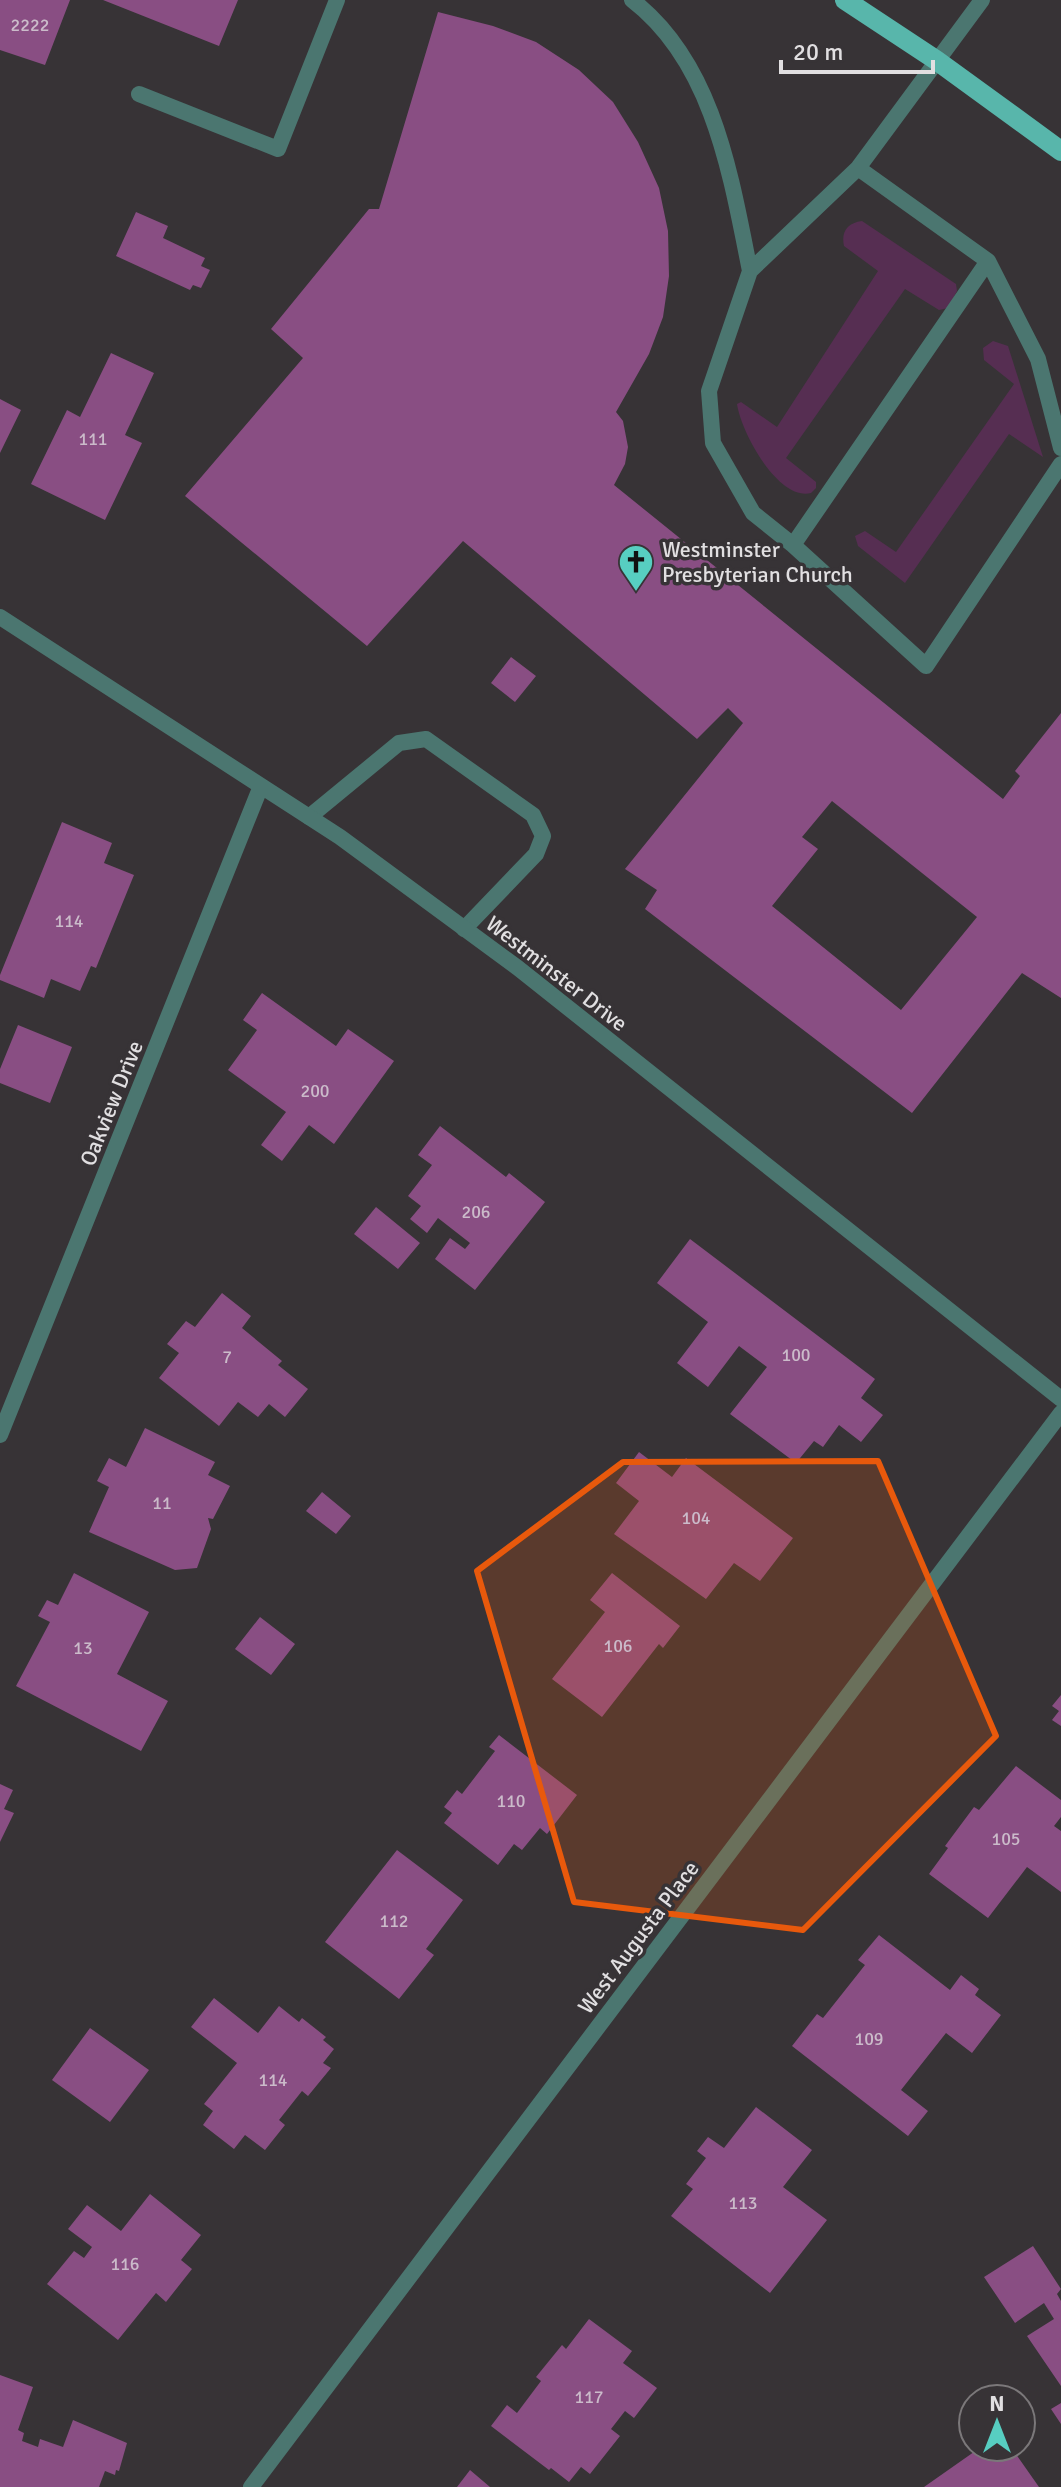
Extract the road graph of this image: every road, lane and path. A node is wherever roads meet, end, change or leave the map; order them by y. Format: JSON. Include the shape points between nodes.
{"nodes":[{"id":1,"x":337,"y":0,"type":"edge"},
{"id":2,"x":632,"y":0,"type":"edge"},
{"id":3,"x":845,"y":0,"type":"edge"},
{"id":4,"x":982,"y":0,"type":"edge"},
{"id":5,"x":936,"y":60,"type":"junction"},
{"id":6,"x":139,"y":94,"type":"dead end"},
{"id":7,"x":1061,"y":151,"type":"edge"},
{"id":8,"x":858,"y":168,"type":"junction"},
{"id":9,"x":988,"y":261,"type":"junction"},
{"id":10,"x":750,"y":271,"type":"junction"},
{"id":11,"x":1061,"y":448,"type":"edge"},
{"id":12,"x":1061,"y":464,"type":"edge"},
{"id":13,"x":793,"y":545,"type":"junction"},
{"id":14,"x":0,"y":617,"type":"edge"},
{"id":15,"x":261,"y":786,"type":"junction"},
{"id":16,"x":309,"y":817,"type":"junction"},
{"id":17,"x":464,"y":929,"type":"junction"},
{"id":18,"x":1061,"y":1399,"type":"edge"},
{"id":19,"x":1061,"y":1413,"type":"edge"},
{"id":20,"x":0,"y":1435,"type":"edge"},
{"id":21,"x":251,"y":2487,"type":"edge"}],
"edges":[{"from":1,"to":6,"type":"street","via":[[278,149]]},
{"from":2,"to":10,"type":"street","via":[[666,34],[696,79],[733,184]]},
{"from":3,"to":5,"type":"main road"},
{"from":4,"to":5,"type":"street"},
{"from":5,"to":7,"type":"main road"},
{"from":5,"to":8,"type":"street"},
{"from":8,"to":9,"type":"street"},
{"from":8,"to":10,"type":"street"},
{"from":9,"to":11,"type":"street","via":[[1038,359]]},
{"from":9,"to":13,"type":"street"},
{"from":10,"to":13,"type":"street","via":[[709,391],[713,443],[753,513]]},
{"from":12,"to":13,"type":"street","via":[[926,666]]},
{"from":14,"to":15,"type":"street","name":"Westminster Drive"},
{"from":15,"to":16,"type":"street","name":"Westminster Drive"},
{"from":15,"to":20,"type":"street","name":"Oakview Drive"},
{"from":16,"to":17,"type":"street","name":"Westminster Drive"},
{"from":16,"to":17,"type":"street","via":[[399,743],[426,739],[533,815],[543,836],[536,854]]},
{"from":17,"to":18,"type":"street","name":"Westminster Drive"},
{"from":19,"to":21,"type":"street","name":"West Augusta Place"}]}
